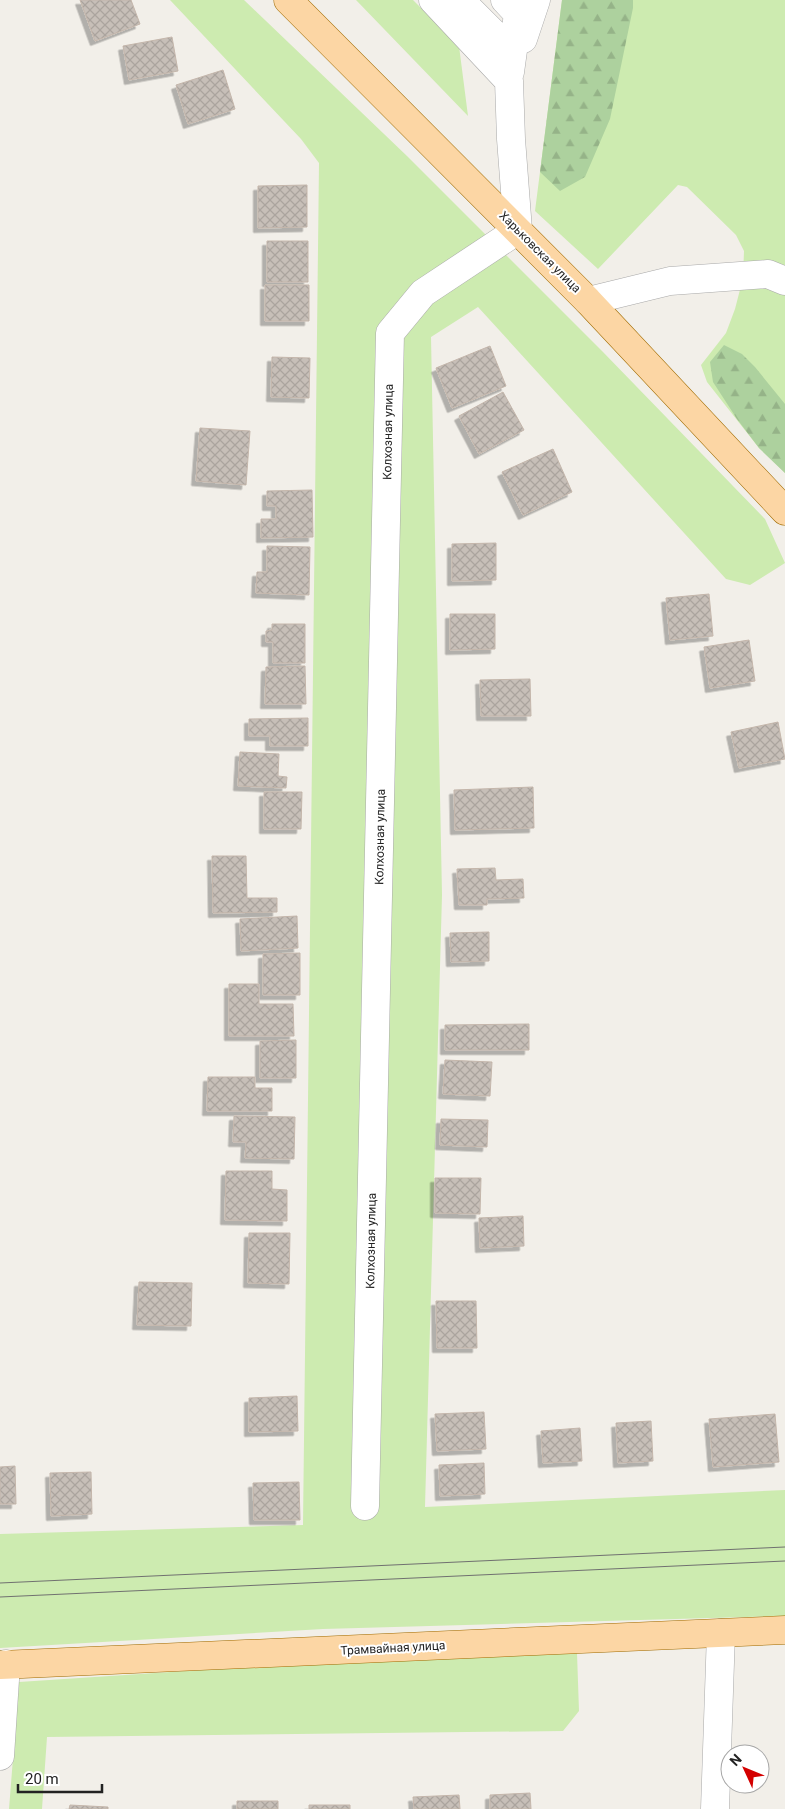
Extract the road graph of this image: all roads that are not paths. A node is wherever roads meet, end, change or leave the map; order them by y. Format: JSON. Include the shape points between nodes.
{"nodes":[{"id":1,"x":288,"y":0,"type":"edge"},
{"id":2,"x":433,"y":0,"type":"edge"},
{"id":3,"x":460,"y":0,"type":"edge"},
{"id":4,"x":505,"y":0,"type":"edge"},
{"id":5,"x":536,"y":0,"type":"edge"},
{"id":6,"x":509,"y":81,"type":"junction"},
{"id":7,"x":518,"y":230,"type":"junction"},
{"id":8,"x":785,"y":281,"type":"edge"},
{"id":9,"x":588,"y":301,"type":"junction"},
{"id":10,"x":785,"y":511,"type":"edge"},
{"id":11,"x":365,"y":1506,"type":"dead end"},
{"id":12,"x":785,"y":1630,"type":"edge"},
{"id":13,"x":721,"y":1633,"type":"junction"},
{"id":14,"x":3,"y":1665,"type":"edge"},
{"id":15,"x":0,"y":1756,"type":"edge"},
{"id":16,"x":715,"y":1809,"type":"edge"}],
"edges":[{"from":1,"to":7,"type":"main road","name":"Харьковская улица"},
{"from":2,"to":6,"type":"street"},
{"from":3,"to":6,"type":"street","via":[[496,36]]},
{"from":4,"to":6,"type":"street","via":[[518,14]]},
{"from":5,"to":6,"type":"street"},
{"from":6,"to":7,"type":"street"},
{"from":7,"to":9,"type":"main road","name":"Харьковская улица"},
{"from":7,"to":11,"type":"street","name":"Колхозная улица","via":[[423,293],[390,333]]},
{"from":8,"to":9,"type":"street","via":[[768,274],[670,281]]},
{"from":9,"to":10,"type":"main road","name":"Харьковская улица"},
{"from":12,"to":13,"type":"main road","name":"Трамвайная улица"},
{"from":13,"to":14,"type":"main road","name":"Трамвайная улица"},
{"from":13,"to":16,"type":"street"},
{"from":14,"to":15,"type":"street"}]}
